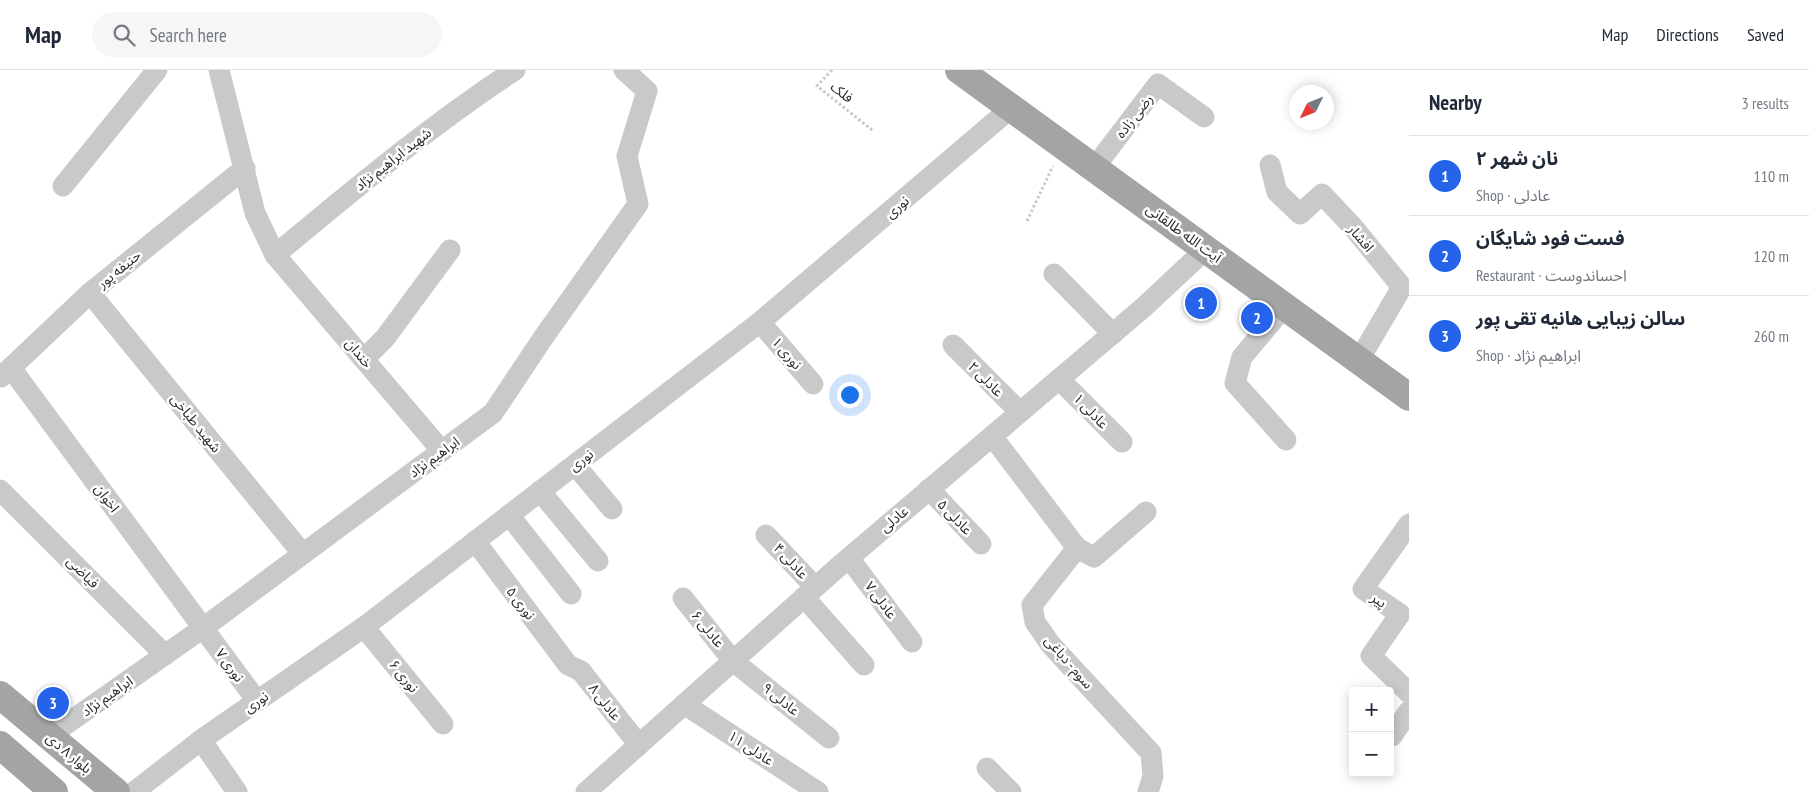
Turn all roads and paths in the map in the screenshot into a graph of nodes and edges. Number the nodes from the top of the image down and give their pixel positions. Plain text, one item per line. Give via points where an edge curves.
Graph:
1 (157, 70) edge
2 (219, 70) edge
3 (515, 70) edge
4 (624, 70) edge
5 (832, 70) edge
6 (959, 70) edge
7 (1011, 108) junction
8 (1204, 118) dead end
9 (872, 130) dead end
10 (1063, 145) junction
11 (1270, 165) dead end
12 (245, 168) junction
13 (1094, 168) junction
14 (63, 186) dead end
15 (1027, 221) dead end
16 (1206, 249) junction
17 (450, 250) dead end
18 (275, 255) junction
19 (1054, 274) dead end
20 (90, 293) junction
21 (1285, 306) junction
22 (760, 322) junction
23 (1113, 334) junction
24 (953, 345) dead end
25 (364, 358) junction
26 (1359, 360) junction
27 (5, 373) edge
28 (1060, 379) junction
29 (813, 384) dead end
30 (1409, 397) edge
31 (1020, 412) junction
32 (992, 436) junction
33 (1286, 440) dead end
34 (1122, 442) dead end
35 (442, 451) junction
36 (575, 465) junction
37 (929, 489) junction
38 (0, 490) edge
39 (540, 491) junction
40 (612, 509) dead end
41 (1146, 512) dead end
42 (509, 515) junction
43 (1409, 524) edge
44 (766, 534) dead end
45 (475, 541) junction
46 (981, 544) dead end
47 (1077, 548) junction
48 (302, 553) junction
49 (849, 558) junction
50 (598, 561) dead end
51 (810, 592) junction
52 (571, 594) dead end
53 (683, 598) dead end
54 (364, 627) junction
55 (203, 628) junction
56 (912, 642) dead end
57 (165, 655) junction
58 (734, 660) junction
59 (568, 665) joint
60 (864, 665) dead end
61 (1409, 693) edge
62 (257, 701) junction
63 (10, 703) edge
64 (684, 704) junction
65 (1409, 711) edge
66 (443, 724) dead end
67 (0, 733) edge
68 (1394, 733) edge
69 (48, 737) junction
70 (829, 738) dead end
71 (201, 740) junction
72 (0, 745) edge
73 (639, 745) junction
74 (987, 768) dead end
75 (54, 792) edge
76 (116, 792) edge
77 (134, 792) edge
78 (237, 792) edge
79 (586, 792) edge
80 (818, 792) edge
81 (1011, 792) edge
82 (1148, 792) edge

1 - 14 street
2 - 12 street
3 - 18 street, شهید ابراهیم نژاد via 376,171
4 - 35 street, ابراهیم نژاد via 647,91 627,156 638,204 493,413
5 - 9 path, فلک via 817,86
6 - 7 main road, آیت الله طالقانی
7 - 10 main road, آیت الله طالقانی
7 - 22 street, نوری
8 - 13 street, رضی زاده via 1158,84
10 - 13 main road, آیت الله طالقانی
10 - 15 path
11 - 26 street, افشار via 1276,192 1300,214 1322,194 1402,288
12 - 18 street via 255,213
12 - 20 street, حنیفه پور
13 - 16 main road, آیت الله طالقانی
16 - 21 main road, آیت الله طالقانی
16 - 23 street, عادلی
17 - 25 street via 385,338
18 - 25 street, خندان
19 - 23 street
20 - 27 street, حنیفه پور
20 - 48 street, شهید طباخی
21 - 26 main road, آیت الله طالقانی
21 - 33 street via 1242,357 1235,383
22 - 29 street, نوری ۱
22 - 36 street, نوری
23 - 28 street, عادلی
24 - 31 street, عادلی ۲
25 - 35 street, خندان
26 - 30 main road, آیت الله طالقانی
27 - 55 street, اخوان
28 - 31 street, عادلی
28 - 34 street, عادلی ۱
31 - 32 street, عادلی
32 - 37 street, عادلی
32 - 47 street
35 - 48 street, ابراهیم نژاد
36 - 39 street, نوری
36 - 40 street
37 - 46 street, عادلی ۵
37 - 49 street, عادلی
38 - 57 street, فیاضی
39 - 42 street, نوری
39 - 50 street
41 - 47 street via 1094,557
42 - 45 street, نوری
42 - 52 street
43 - 61 street, پیر via 1363,589 1400,614 1371,656
44 - 51 street, عادلی ۴
45 - 54 street, نوری
45 - 59 street, نوری ۵
47 - 82 street, سوم - دباغی via 1032,605 1035,622 1051,644 1151,753 1153,776
48 - 55 street, ابراهیم نژاد
49 - 51 street, عادلی
49 - 56 street, عادلی ۷
51 - 58 street, عادلی
51 - 60 street, عادلی ۴
53 - 58 street, عادلی ۶
54 - 62 street, نوری
54 - 66 street, نوری ۶
55 - 57 street, ابراهیم نژاد
55 - 62 street, نوری ۷
57 - 69 street, ابراهیم نژاد
58 - 64 street, عادلی
58 - 70 street, عادلی ۹
59 - 73 street, عادلی ۸ via 581,671
62 - 71 street, نوری
63 - 67 main road
63 - 69 main road, بلوار ۸ دی
64 - 73 street, عادلی
64 - 80 street, عادلی ۱۱
65 - 68 street
69 - 76 main road, بلوار ۸ دی
71 - 77 street, نوری
71 - 78 street
72 - 75 main road
73 - 79 street, عادلی
74 - 81 street

